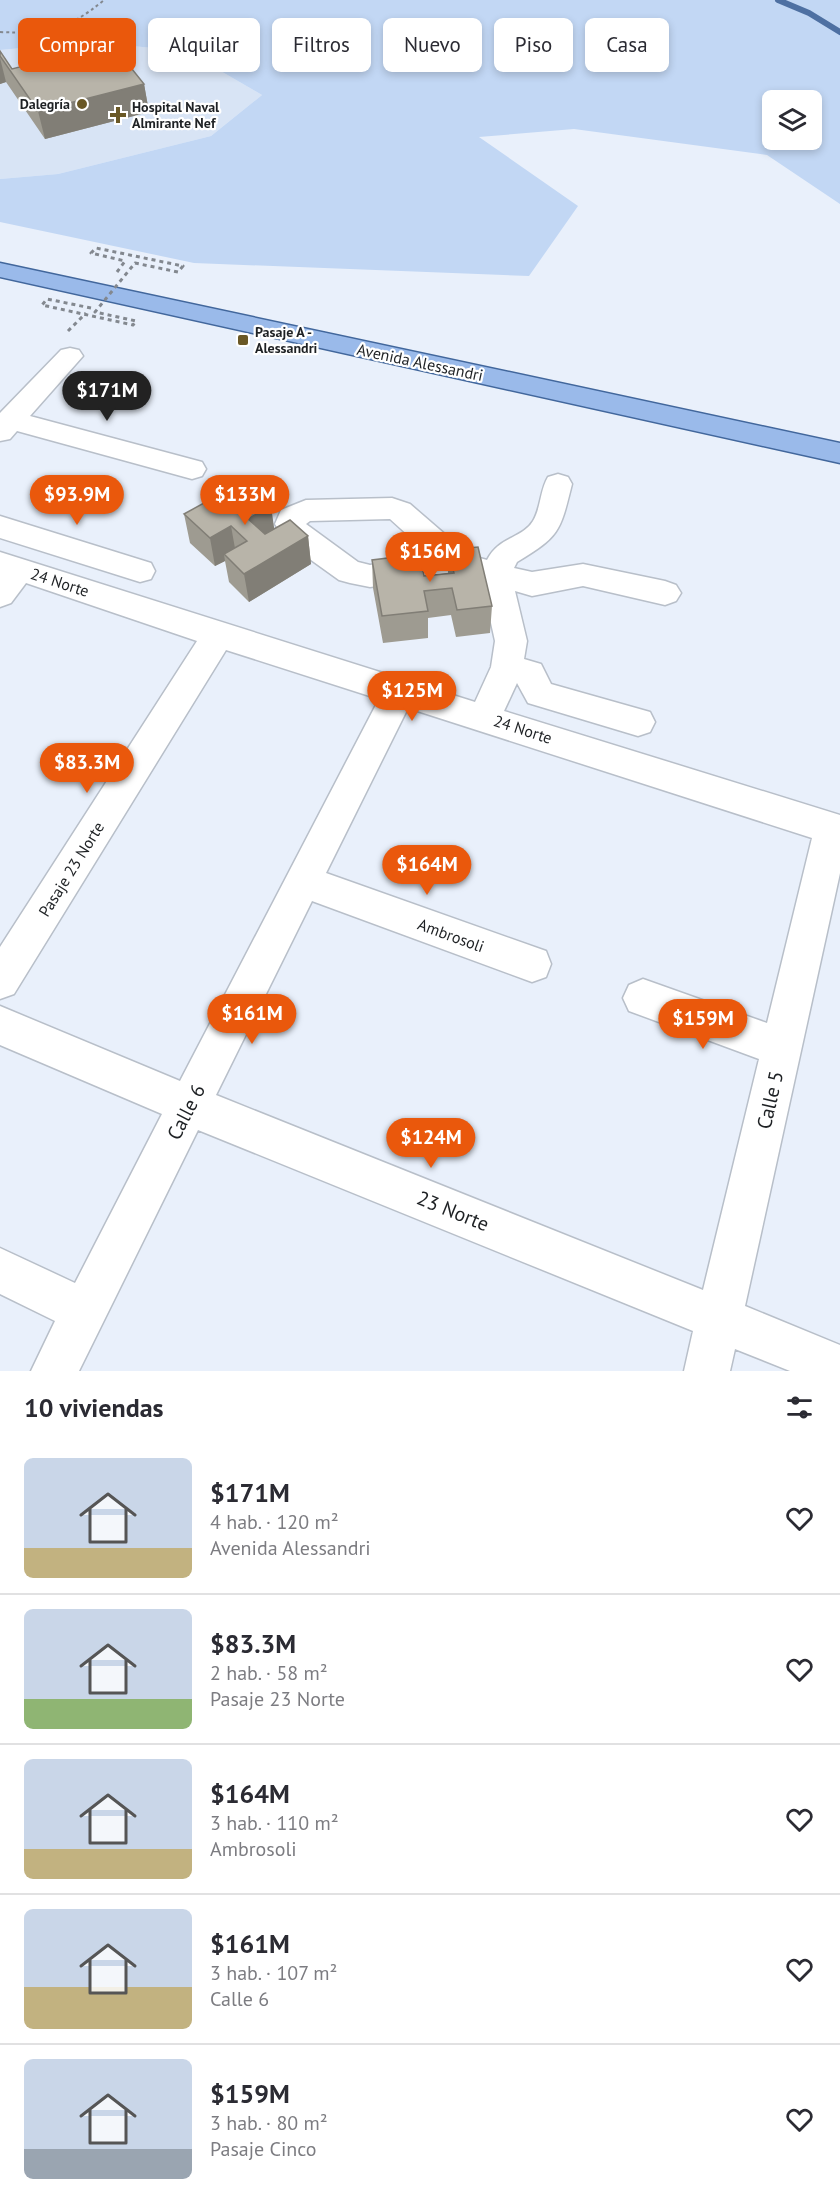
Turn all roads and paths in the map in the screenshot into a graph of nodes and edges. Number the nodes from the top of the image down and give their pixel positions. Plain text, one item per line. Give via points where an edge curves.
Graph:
1 (104, 0) edge
2 (0, 32) edge
3 (0, 253) edge
4 (125, 261) dead end
5 (0, 270) edge
6 (91, 308) dead end
7 (70, 356) dead end
8 (5, 426) edge
9 (840, 431) edge
10 (840, 453) edge
11 (192, 469) dead end
12 (558, 484) dead end
13 (0, 527) edge
14 (459, 564) junction
15 (10, 566) edge
16 (140, 571) dead end
17 (496, 574) junction
18 (665, 593) dead end
19 (0, 595) edge
20 (218, 635) junction
21 (507, 667) junction
22 (399, 692) junction
23 (484, 717) junction
24 (638, 722) dead end
25 (836, 829) edge
26 (303, 881) junction
27 (532, 964) dead end
28 (0, 981) edge
29 (643, 998) dead end
30 (0, 1025) edge
31 (782, 1048) junction
32 (189, 1105) junction
33 (0, 1270) edge
34 (84, 1311) junction
35 (719, 1318) junction
36 (840, 1368) edge
37 (54, 1371) edge
38 (707, 1371) edge

1 - 2 path via 64,29 34,34
3 - 9 main road, Avenida Alessandri
4 - 6 path, bridge via 91,253 96,248 183,266 178,272 135,263 95,312 136,321 133,325 42,305 47,299
5 - 10 main road, Avenida Alessandri
7 - 8 street
8 - 11 street
12 - 17 street via 547,525 537,536 505,555
13 - 16 street
14 - 14 street via 359,575 297,534 290,524 291,518 306,511 392,508
14 - 17 street
15 - 19 street
15 - 20 street, 24 Norte
17 - 18 street via 532,584 583,575
17 - 21 street via 511,641
20 - 22 street, 24 Norte
20 - 28 street, Pasaje 23 Norte
21 - 23 street
21 - 24 street via 529,673 540,694
22 - 23 street, 24 Norte
22 - 26 street, Calle 6
23 - 25 street, 24 Norte
25 - 31 street, Calle 5
26 - 27 street, Ambrosoli
26 - 32 street, Calle 6
29 - 31 street
30 - 32 street, 23 Norte
31 - 35 street, Calle 5
32 - 34 street, Calle 6
32 - 35 street, 23 Norte
33 - 34 street
34 - 37 street, Calle 6
35 - 36 street, 23 Norte
35 - 38 street, Calle 5

